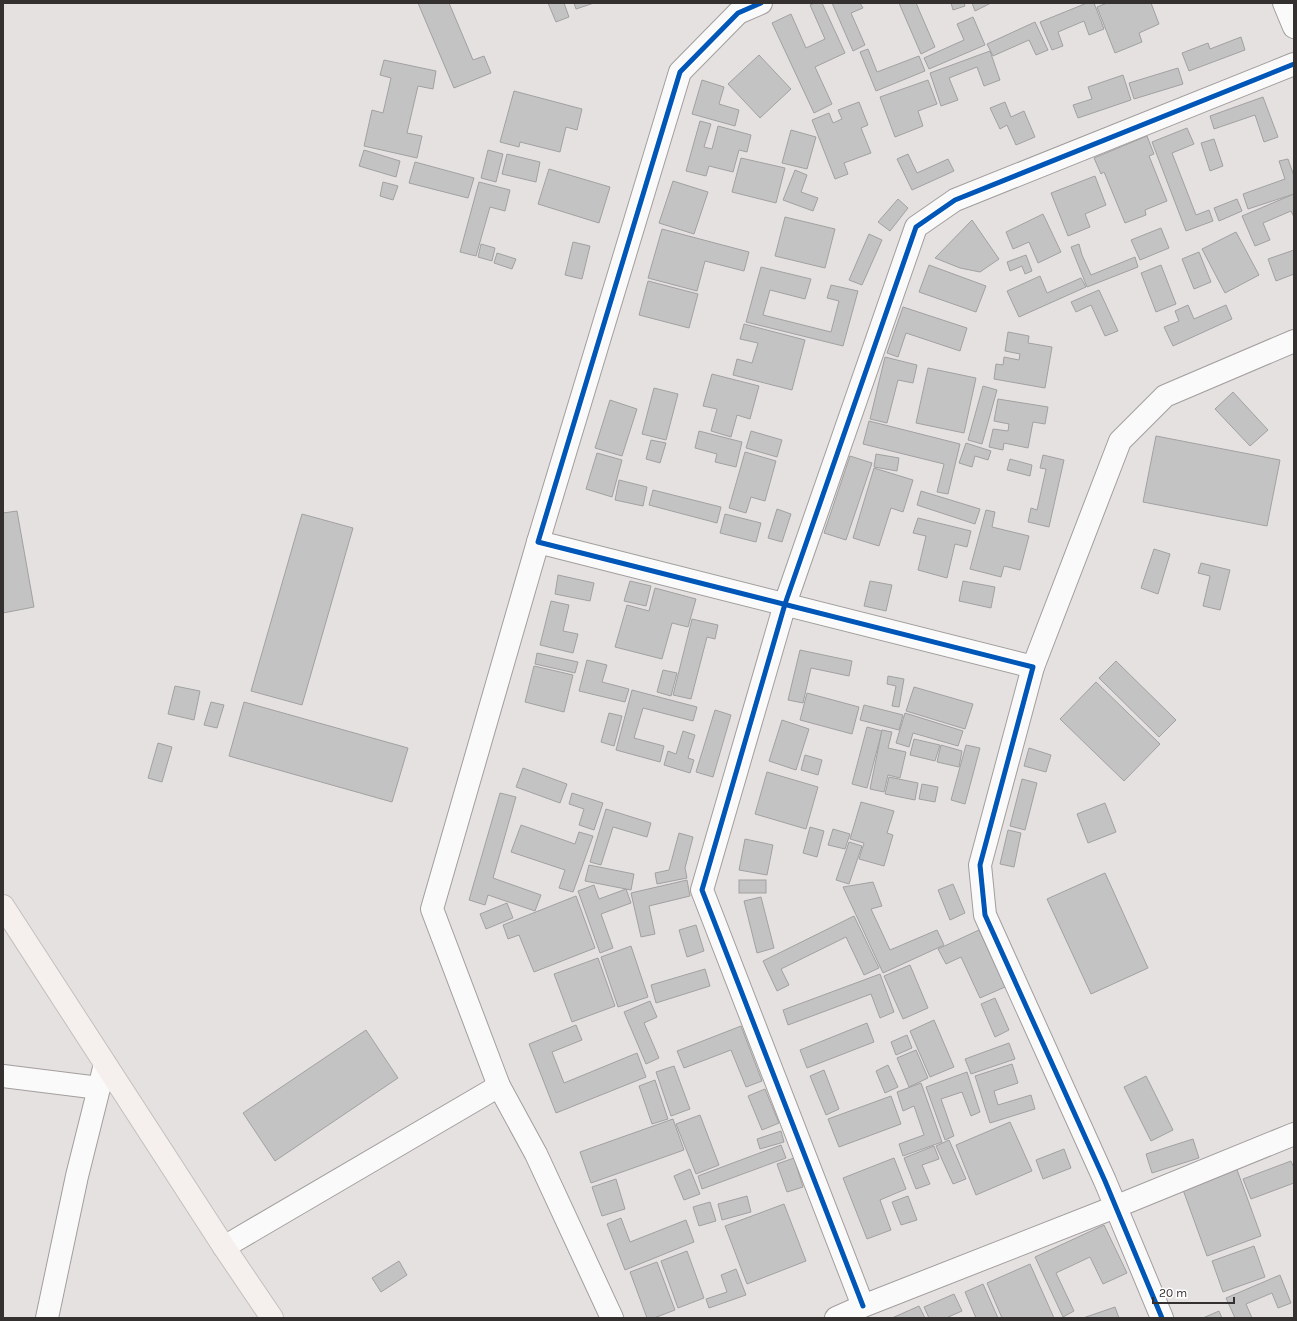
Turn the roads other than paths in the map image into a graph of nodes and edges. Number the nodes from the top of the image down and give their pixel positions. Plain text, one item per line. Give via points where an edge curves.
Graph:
1 (761, 3) edge
2 (1284, 3) edge
3 (1294, 27) edge
4 (1294, 64) edge
5 (1294, 341) edge
6 (538, 542) junction
7 (784, 604) junction
8 (1033, 666) junction
9 (3, 906) edge
10 (105, 1064) junction
11 (3, 1076) edge
12 (499, 1086) junction
13 (99, 1088) junction
14 (1294, 1134) edge
15 (1115, 1207) junction
16 (224, 1247) junction
17 (863, 1306) junction
18 (47, 1318) edge
19 (272, 1318) edge
20 (612, 1318) edge
21 (836, 1318) edge
22 (1162, 1318) edge

1 - 6 street via 738,13 680,72
2 - 3 street
4 - 7 street via 956,200 916,228
5 - 8 street via 1165,396 1120,441
6 - 7 street
6 - 12 street via 432,910
7 - 8 street
7 - 17 street via 702,890
8 - 15 street via 980,865 985,915
9 - 10 main road
10 - 13 street
10 - 16 main road
11 - 13 street
12 - 16 street
12 - 20 street via 536,1154
13 - 18 street via 77,1176
14 - 15 street
15 - 17 street
15 - 22 street
16 - 19 main road
17 - 21 street

